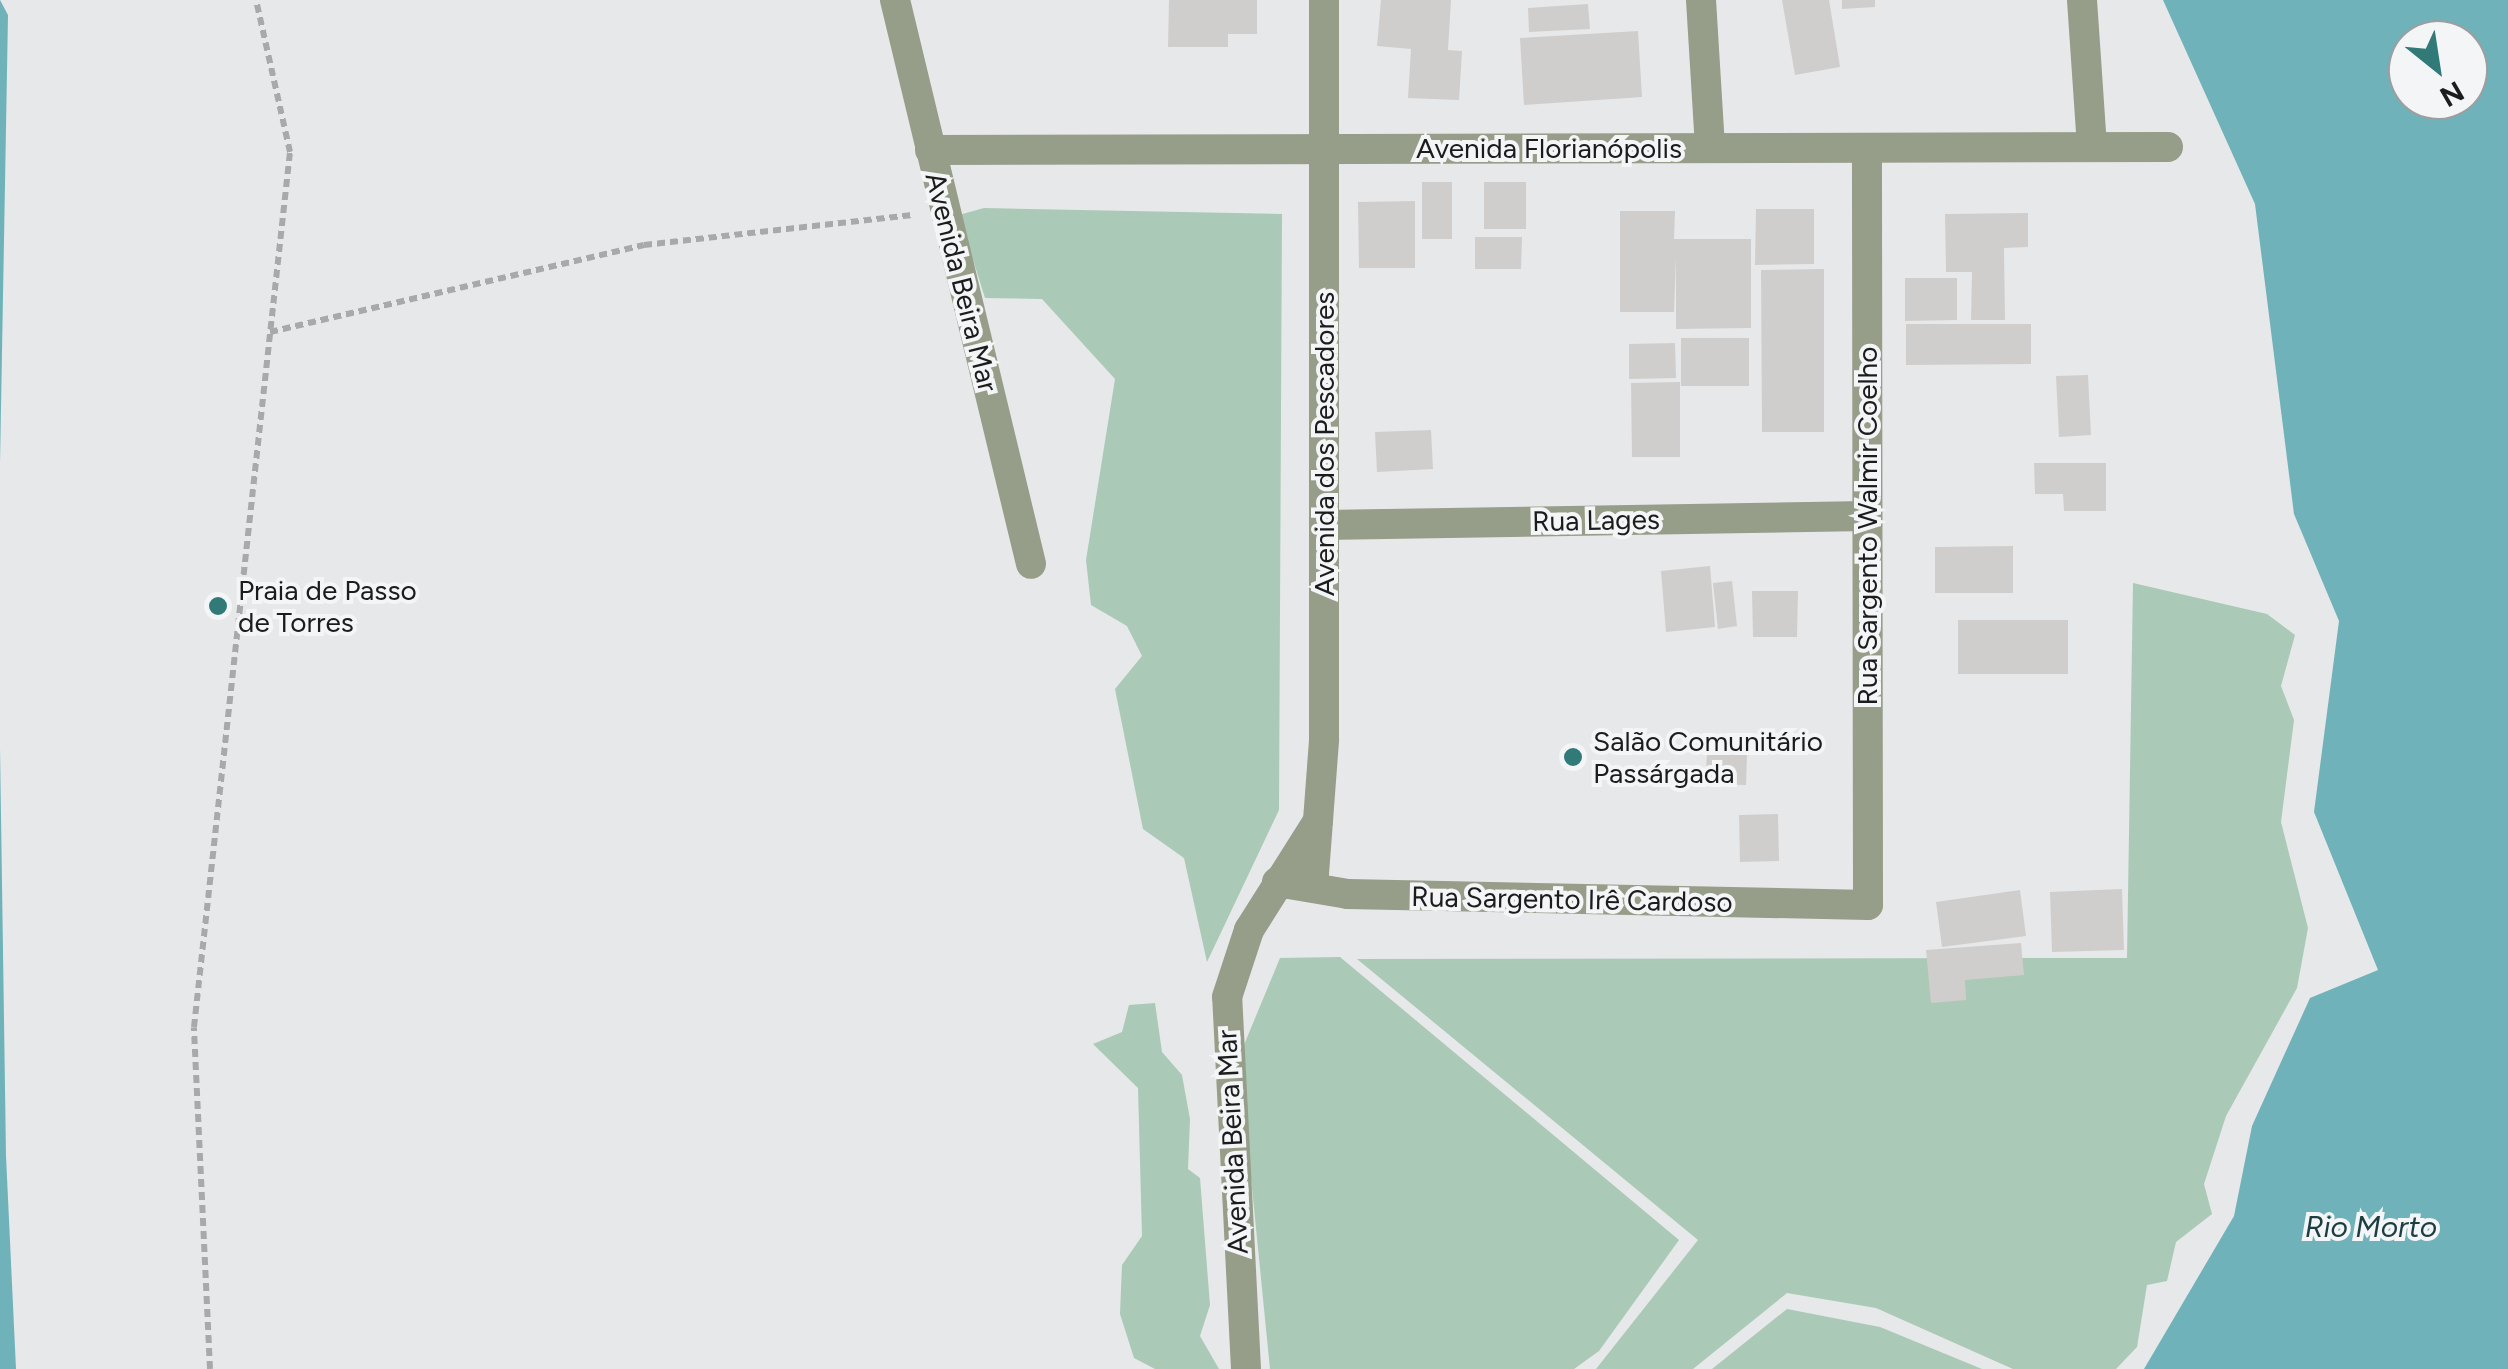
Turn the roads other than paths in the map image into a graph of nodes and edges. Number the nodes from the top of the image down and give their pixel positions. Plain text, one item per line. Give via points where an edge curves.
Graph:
1 (895, 0) edge
2 (1324, 0) edge
3 (1701, 0) edge
4 (2082, 0) edge
5 (2092, 147) junction
6 (2168, 147) dead end
7 (1324, 148) junction
8 (1710, 148) junction
9 (1867, 148) junction
10 (930, 150) junction
11 (1867, 516) junction
12 (1324, 525) junction
13 (1031, 564) dead end
14 (1320, 819) junction
15 (1277, 882) junction
16 (1314, 888) junction
17 (1868, 905) joint
18 (1246, 1369) edge

1 - 10 street, Avenida Beira Mar
2 - 7 street, Avenida dos Pescadores
3 - 8 street
4 - 5 street
5 - 6 street, Avenida Florianópolis
5 - 9 street, Avenida Florianópolis
7 - 8 street, Avenida Florianópolis
7 - 10 street, Avenida Florianópolis
7 - 12 street, Avenida dos Pescadores
8 - 9 street, Avenida Florianópolis
9 - 11 street, Rua Sargento Walmir Coelho
10 - 13 street, Avenida Beira Mar
11 - 12 street, Rua Lages
11 - 17 street, Rua Sargento Walmir Coelho
12 - 14 street, Avenida dos Pescadores
14 - 15 street, Avenida Beira Mar
14 - 16 street, Avenida dos Pescadores
15 - 16 street, Rua Sargento Irê Cardoso
15 - 18 street, Avenida Beira Mar via 1241,950 1224,1026
16 - 17 street, Rua Sargento Irê Cardoso

